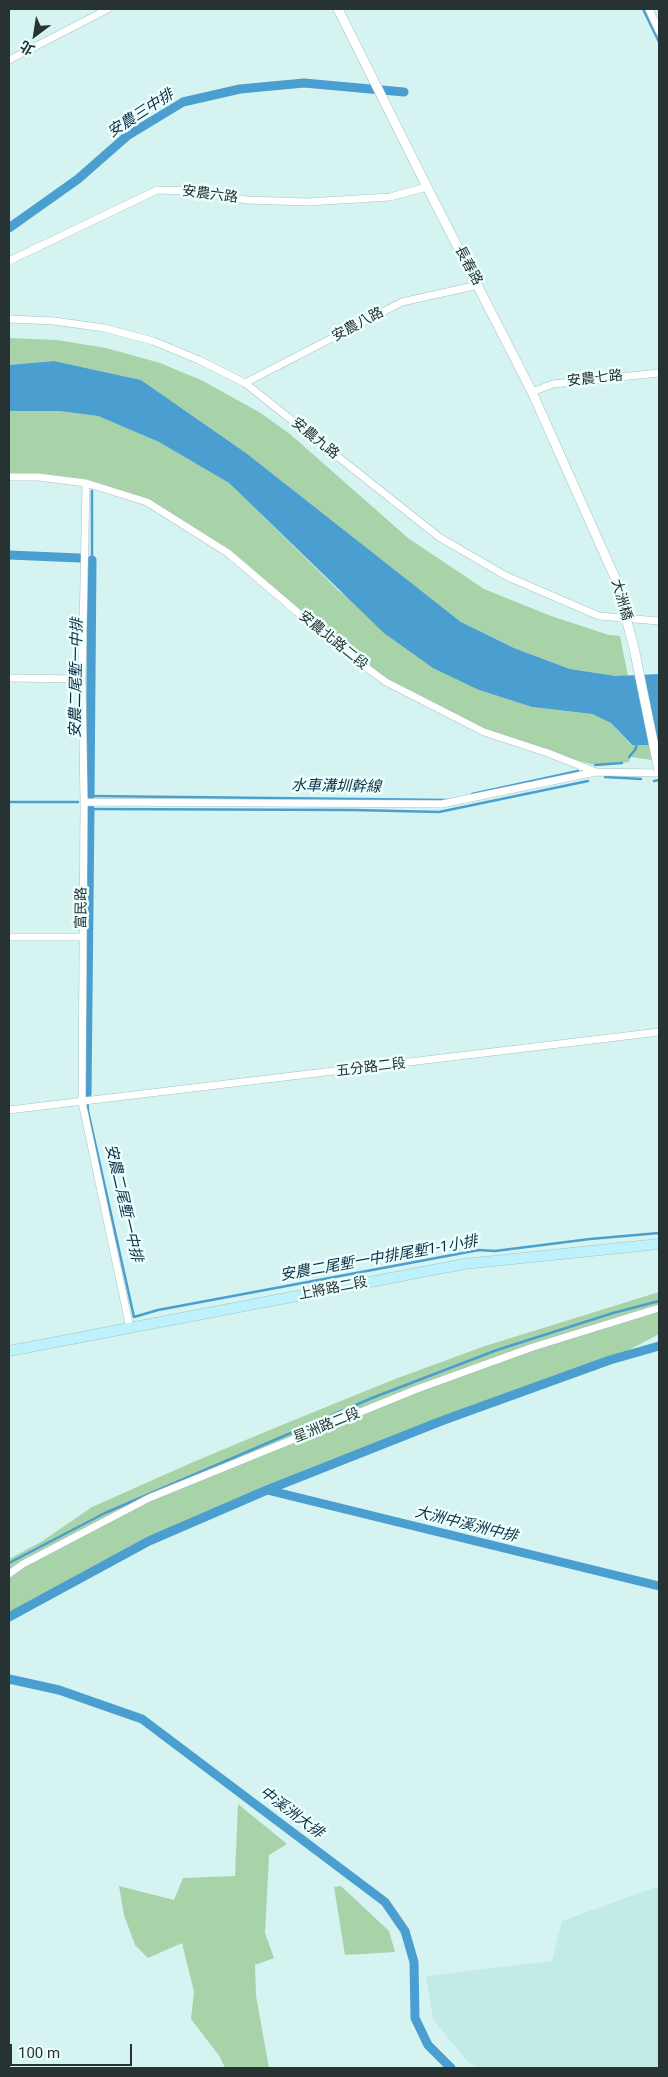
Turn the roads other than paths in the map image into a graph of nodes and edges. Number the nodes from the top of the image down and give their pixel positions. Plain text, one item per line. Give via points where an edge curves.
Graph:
1 (108, 9) edge
2 (338, 9) edge
3 (649, 9) edge
4 (659, 31) edge
5 (9, 60) edge
6 (427, 187) junction
7 (9, 262) edge
8 (478, 285) junction
9 (9, 319) edge
10 (659, 373) edge
11 (245, 383) junction
12 (532, 392) junction
13 (553, 439) joint
14 (9, 477) edge
15 (86, 483) junction
16 (655, 621) edge
17 (9, 678) edge
18 (82, 679) junction
19 (596, 772) junction
20 (659, 772) edge
21 (84, 802) junction
22 (9, 937) edge
23 (82, 937) junction
24 (659, 1032) edge
25 (82, 1102) junction
26 (9, 1110) edge
27 (659, 1244) edge
28 (659, 1308) edge
29 (130, 1328) junction
30 (9, 1351) edge
31 (9, 1574) edge

1 - 5 street
2 - 6 street, 長春路
3 - 4 street
6 - 7 street, 安農六路 via 390,197 307,202 247,200 191,191 157,190
6 - 8 street, 長春路
8 - 11 street, 安農八路 via 402,302
8 - 12 street, 長春路
9 - 11 street, 安農九路 via 96,327 145,339 199,360
10 - 12 street, 安農七路 via 552,384
11 - 16 street, 安農九路 via 439,537 506,576 599,616
12 - 13 street, 長春路
13 - 20 street, 大洲橋, bridge via 616,580 634,648
14 - 15 street, 安農北路二段
15 - 18 street, 富民路
15 - 19 street, 安農北路二段 via 147,502 228,553 337,646 386,682 484,732
17 - 18 street
18 - 21 street, 富民路
19 - 20 street
19 - 21 street via 442,804
21 - 23 street, 富民路
22 - 23 street
23 - 25 street, 富民路
24 - 25 street, 五分路二段
25 - 26 street, 五分路二段
25 - 29 street, 富民路
27 - 29 main road, 上將路二段 via 464,1264
28 - 31 street, 星洲路二段 via 533,1347 417,1389 149,1498
29 - 30 main road, 上將路二段

